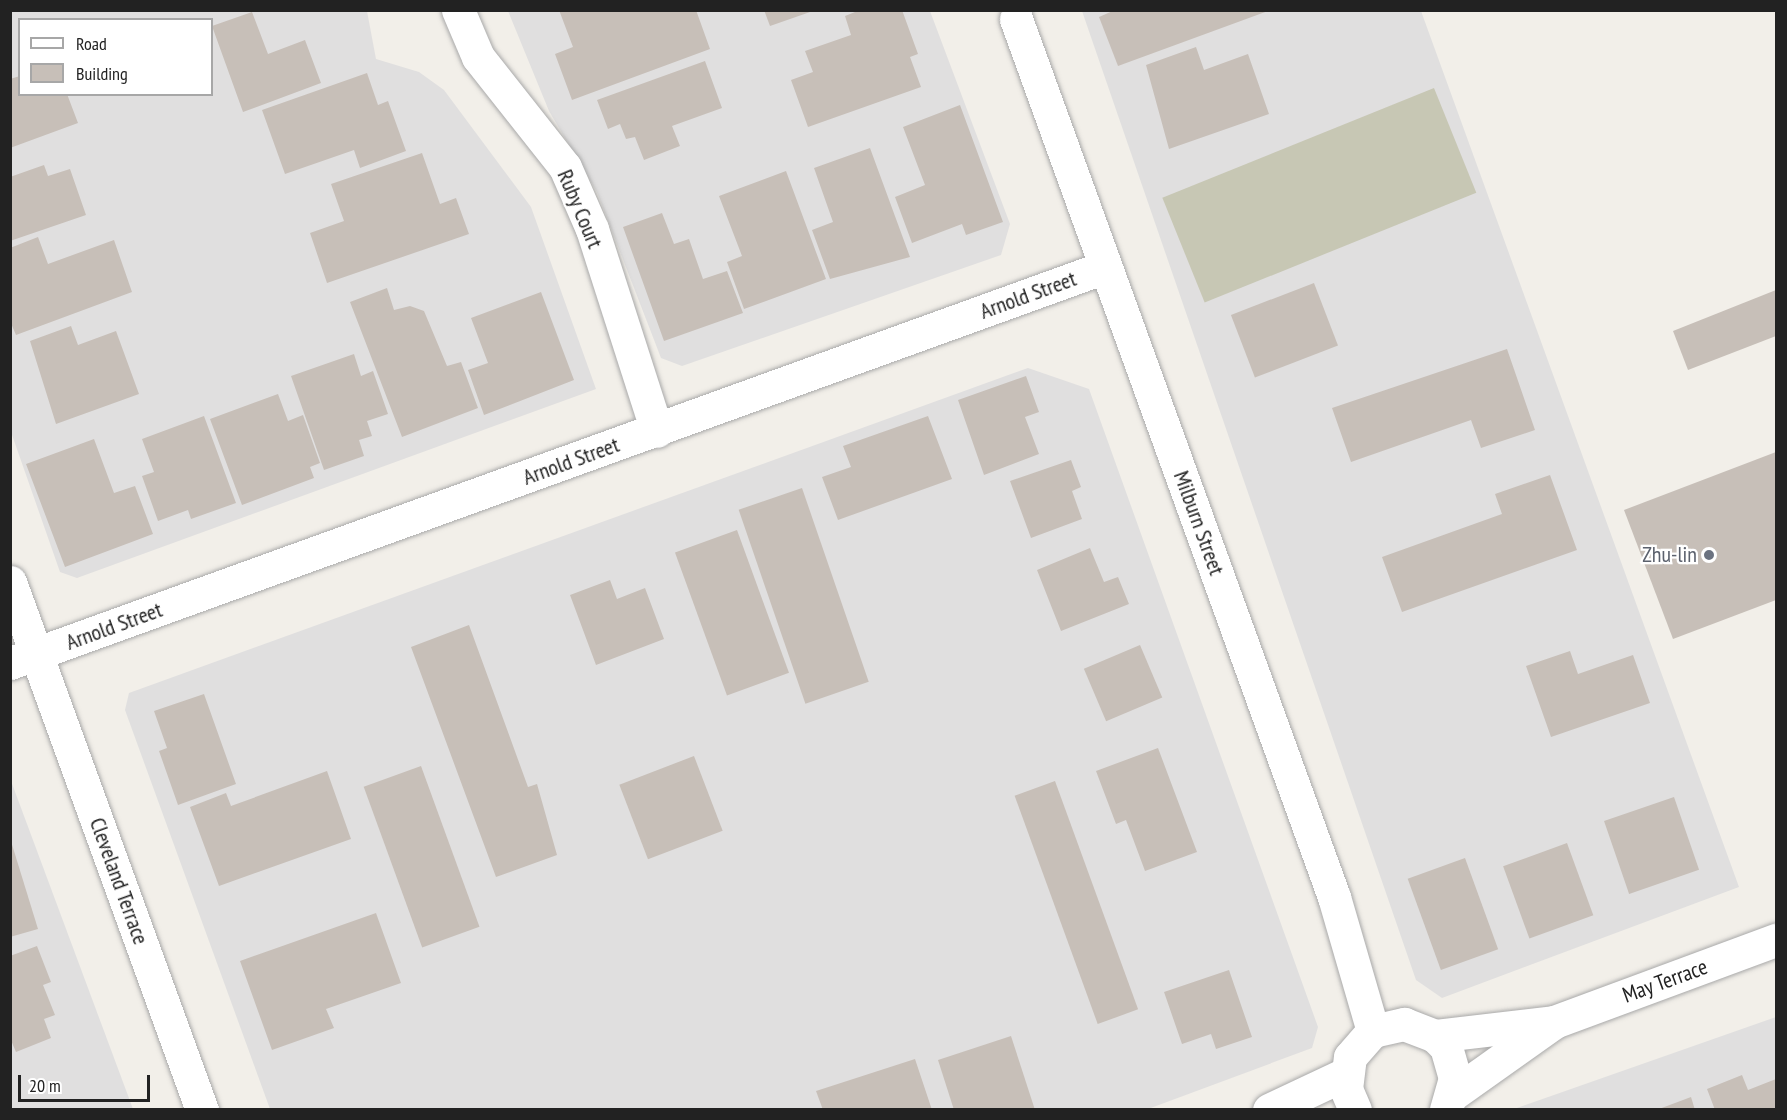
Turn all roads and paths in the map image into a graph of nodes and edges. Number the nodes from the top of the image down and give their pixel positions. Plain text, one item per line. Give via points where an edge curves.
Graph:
1 (458, 10) edge
2 (1016, 19) dead end
3 (1105, 267) junction
4 (657, 431) junction
5 (10, 582) edge
6 (23, 658) edge
7 (1776, 940) edge
8 (1554, 1022) junction
9 (1373, 1031) junction
10 (1435, 1036) junction
11 (1345, 1074) junction
12 (1449, 1102) edge
13 (202, 1110) edge
14 (1269, 1110) edge
15 (1355, 1110) edge

1 - 4 street, Ruby Court via 478,57 565,167 592,229
2 - 3 street, Milburn Street
3 - 4 street, Arnold Street
3 - 9 street, Milburn Street via 1334,897
4 - 6 street, Arnold Street
5 - 6 street, Cleveland Terrace
6 - 13 street, Cleveland Terrace
7 - 8 street, May Terrace
8 - 10 street, May Terrace
8 - 12 street, May Terrace
9 - 10 street via 1404,1024
9 - 11 street via 1359,1042
10 - 12 street via 1453,1062
11 - 14 street
11 - 15 street

